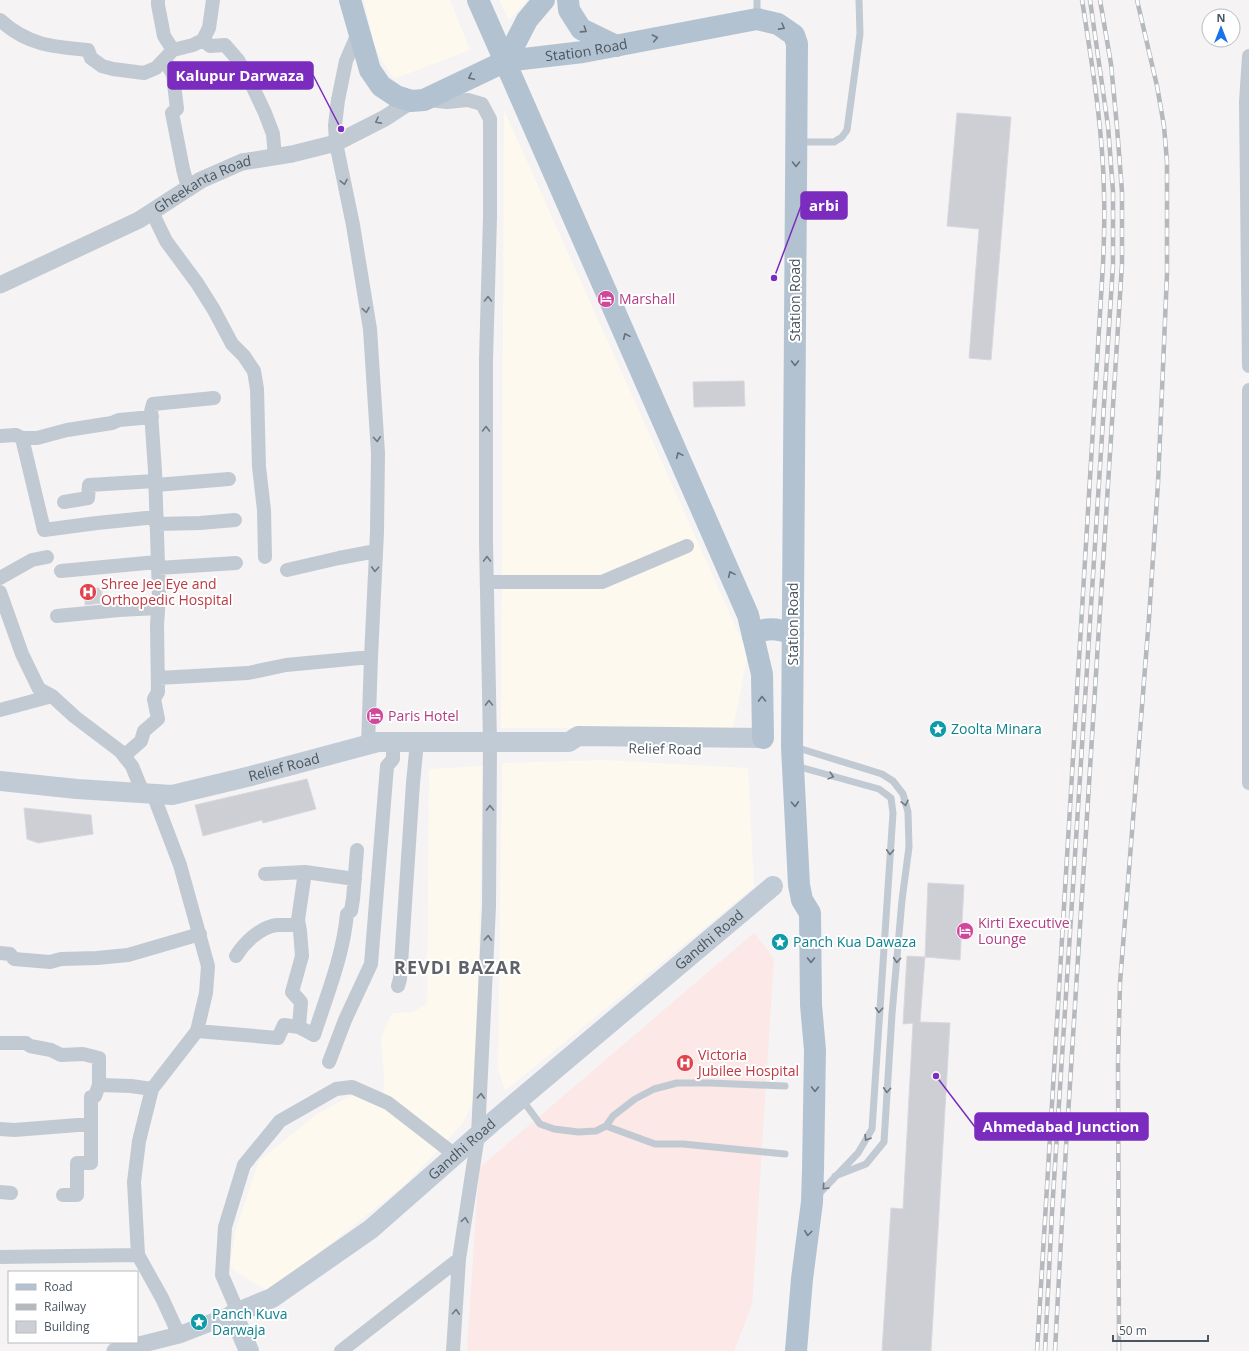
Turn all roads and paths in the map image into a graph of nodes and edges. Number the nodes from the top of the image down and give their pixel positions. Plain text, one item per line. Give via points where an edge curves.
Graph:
1 (158, 0) edge
2 (213, 0) edge
3 (350, 0) edge
4 (544, 0) edge
5 (568, 0) edge
6 (859, 0) edge
7 (480, 5) edge
8 (757, 10) edge
9 (0, 20) edge
10 (527, 20) junction
11 (359, 31) junction
12 (203, 40) junction
13 (616, 46) junction
14 (169, 55) junction
15 (1249, 56) edge
16 (506, 61) junction
17 (417, 100) junction
18 (797, 142) junction
19 (336, 143) junction
20 (275, 157) junction
21 (188, 188) junction
22 (152, 212) junction
23 (0, 285) edge
24 (1249, 366) edge
25 (1249, 390) edge
26 (214, 398) dead end
27 (152, 417) junction
28 (0, 436) edge
29 (22, 438) junction
30 (229, 479) dead end
31 (156, 483) junction
32 (64, 502) dead end
33 (235, 520) dead end
34 (156, 521) junction
35 (687, 546) dead end
36 (376, 551) junction
37 (47, 557) dead end
38 (265, 557) dead end
39 (236, 563) dead end
40 (158, 565) junction
41 (287, 570) dead end
42 (61, 571) dead end
43 (0, 578) edge
44 (487, 582) junction
45 (0, 592) edge
46 (158, 608) junction
47 (57, 616) dead end
48 (793, 634) junction
49 (753, 636) junction
50 (371, 657) junction
51 (158, 678) junction
52 (52, 696) junction
53 (0, 710) edge
54 (393, 742) junction
55 (417, 742) junction
56 (490, 742) junction
57 (763, 744) joint
58 (368, 745) junction
59 (124, 756) junction
60 (793, 756) junction
61 (0, 782) edge
62 (1249, 783) edge
63 (148, 793) junction
64 (357, 850) dead end
65 (306, 872) junction
66 (265, 874) dead end
67 (355, 879) junction
68 (772, 886) dead end
69 (299, 925) junction
70 (200, 934) junction
71 (0, 953) edge
72 (236, 956) dead end
73 (398, 986) dead end
74 (299, 1027) junction
75 (197, 1030) junction
76 (0, 1043) edge
77 (329, 1062) dead end
78 (99, 1085) junction
79 (785, 1086) dead end
80 (152, 1090) junction
81 (521, 1098) junction
82 (91, 1124) junction
83 (606, 1126) junction
84 (0, 1129) edge
85 (478, 1135) junction
86 (785, 1154) dead end
87 (455, 1155) junction
88 (835, 1176) junction
89 (63, 1195) dead end
90 (812, 1202) junction
91 (138, 1255) junction
92 (0, 1257) edge
93 (459, 1258) junction
94 (238, 1311) junction
95 (178, 1336) junction
96 (146, 1347) edge
97 (115, 1351) edge
98 (249, 1351) edge
99 (261, 1351) edge
100 (341, 1351) edge
101 (453, 1351) edge
102 (796, 1351) edge

1 - 14 street
2 - 12 street via 209,28
3 - 11 main road
4 - 10 main road
5 -> 13 main road via 569,10 581,29
6 - 18 lane via 860,34 847,130 834,142
7 - 10 main road via 504,22
7 - 16 main road
13 -> 8 main road, Station Road
8 -> 18 main road, Station Road via 794,35 797,44
9 - 14 street via 18,35 45,46 88,50 91,58 102,66 113,69 144,72 156,68
10 - 16 main road
11 - 17 main road via 370,70 381,86 396,96
11 - 19 street via 346,61 335,124
12 - 14 street
12 - 20 street via 210,46 225,45 238,60 268,120 273,134
13 - 16 main road, Station Road
14 - 21 street via 177,109 172,113
15 - 24 street via 1246,188
16 -> 17 main road, Gheekanta Road
49 -> 16 main road via 748,615
17 -> 19 street, Gheekanta Road
44 -> 17 street via 486,360 490,119 482,104 468,100
18 -> 48 main road, Station Road
19 - 20 street, Gheekanta Road
19 -> 36 street via 370,329 378,452
20 - 21 street, Gheekanta Road via 242,162
21 - 22 street, Gheekanta Road
22 - 23 street, Gheekanta Road
22 - 38 street via 166,240 214,310 232,344 254,371
25 - 62 street
26 - 27 street via 152,404
27 - 29 street via 119,420 37,438
27 - 31 street
28 - 29 street via 16,434
29 - 34 street via 44,530 97,523
30 - 31 street
31 - 32 street via 89,485 88,498
31 - 34 street
33 - 34 street via 200,523
34 - 40 street
35 - 44 street via 602,582
36 - 41 street
36 -> 50 street
37 - 43 street via 32,560
39 - 40 street
40 - 42 street
40 - 46 street
56 -> 44 street
45 - 52 street via 22,654 39,689
46 - 47 street
46 - 51 street
48 - 49 main road via 768,629
48 - 60 main road, Station Road
57 -> 49 main road via 762,674
50 - 51 street via 286,665 248,672
50 - 58 street
51 - 59 street via 158,692 154,699 158,719 144,731 141,741
52 - 53 street
52 - 59 street
54 - 55 main road, Relief Road
54 - 58 main road, Relief Road
54 - 77 street via 393,758 387,766 371,964
55 - 56 main road, Relief Road
55 - 73 street
56 - 57 main road, Relief Road via 569,742 578,736
85 -> 56 street via 489,907
58 - 63 main road, Relief Road via 172,795
59 - 63 street
60 -> 88 lane via 879,789 891,798 893,813 872,1129 858,1153
60 -> 88 lane via 882,774 893,781 903,794 908,812 909,847 892,1014 884,1142 866,1164
60 -> 90 main road, Station Road via 799,885 802,900 810,913 811,1005 815,1050
61 - 63 main road, Relief Road
63 - 70 street via 180,865
64 - 67 street
65 - 66 street
65 - 67 street
65 - 69 street
67 - 74 street via 351,911 347,914 340,954 314,1034
68 - 81 main road, Gandhi Road
69 - 72 street via 275,926 254,935
69 - 74 street via 302,956 292,992 301,1002
70 - 71 street via 128,956 61,959 50,962 14,959 10,954
70 - 75 street via 208,966 206,993
74 - 75 street via 284,1025 278,1038
75 - 80 street
76 - 78 street via 26,1043 61,1055 83,1054 99,1058
78 - 80 street via 131,1086
78 - 82 street via 95,1096 91,1097
79 - 83 lane via 677,1083 654,1089 635,1099 613,1116
80 - 91 street via 139,1141 134,1182
81 - 83 lane via 540,1124 554,1129 596,1131
81 - 85 main road, Gandhi Road
82 - 84 street
82 - 89 street via 91,1163 77,1163 77,1195
83 - 86 lane via 656,1144 683,1144
85 - 87 main road, Gandhi Road
93 -> 85 street
87 - 94 main road, Gandhi Road via 371,1229 272,1298
87 - 94 street via 388,1103 352,1087 336,1089 280,1121 244,1165 225,1227 222,1275
88 -> 90 lane
90 -> 102 main road, Station Road
91 - 92 street
91 - 95 street via 162,1298
93 - 100 street
101 -> 93 street
94 - 95 street, Gandhi Road
94 - 98 main road
94 - 99 main road
95 - 96 street, Gandhi Road
96 - 97 street, Gandhi Road

